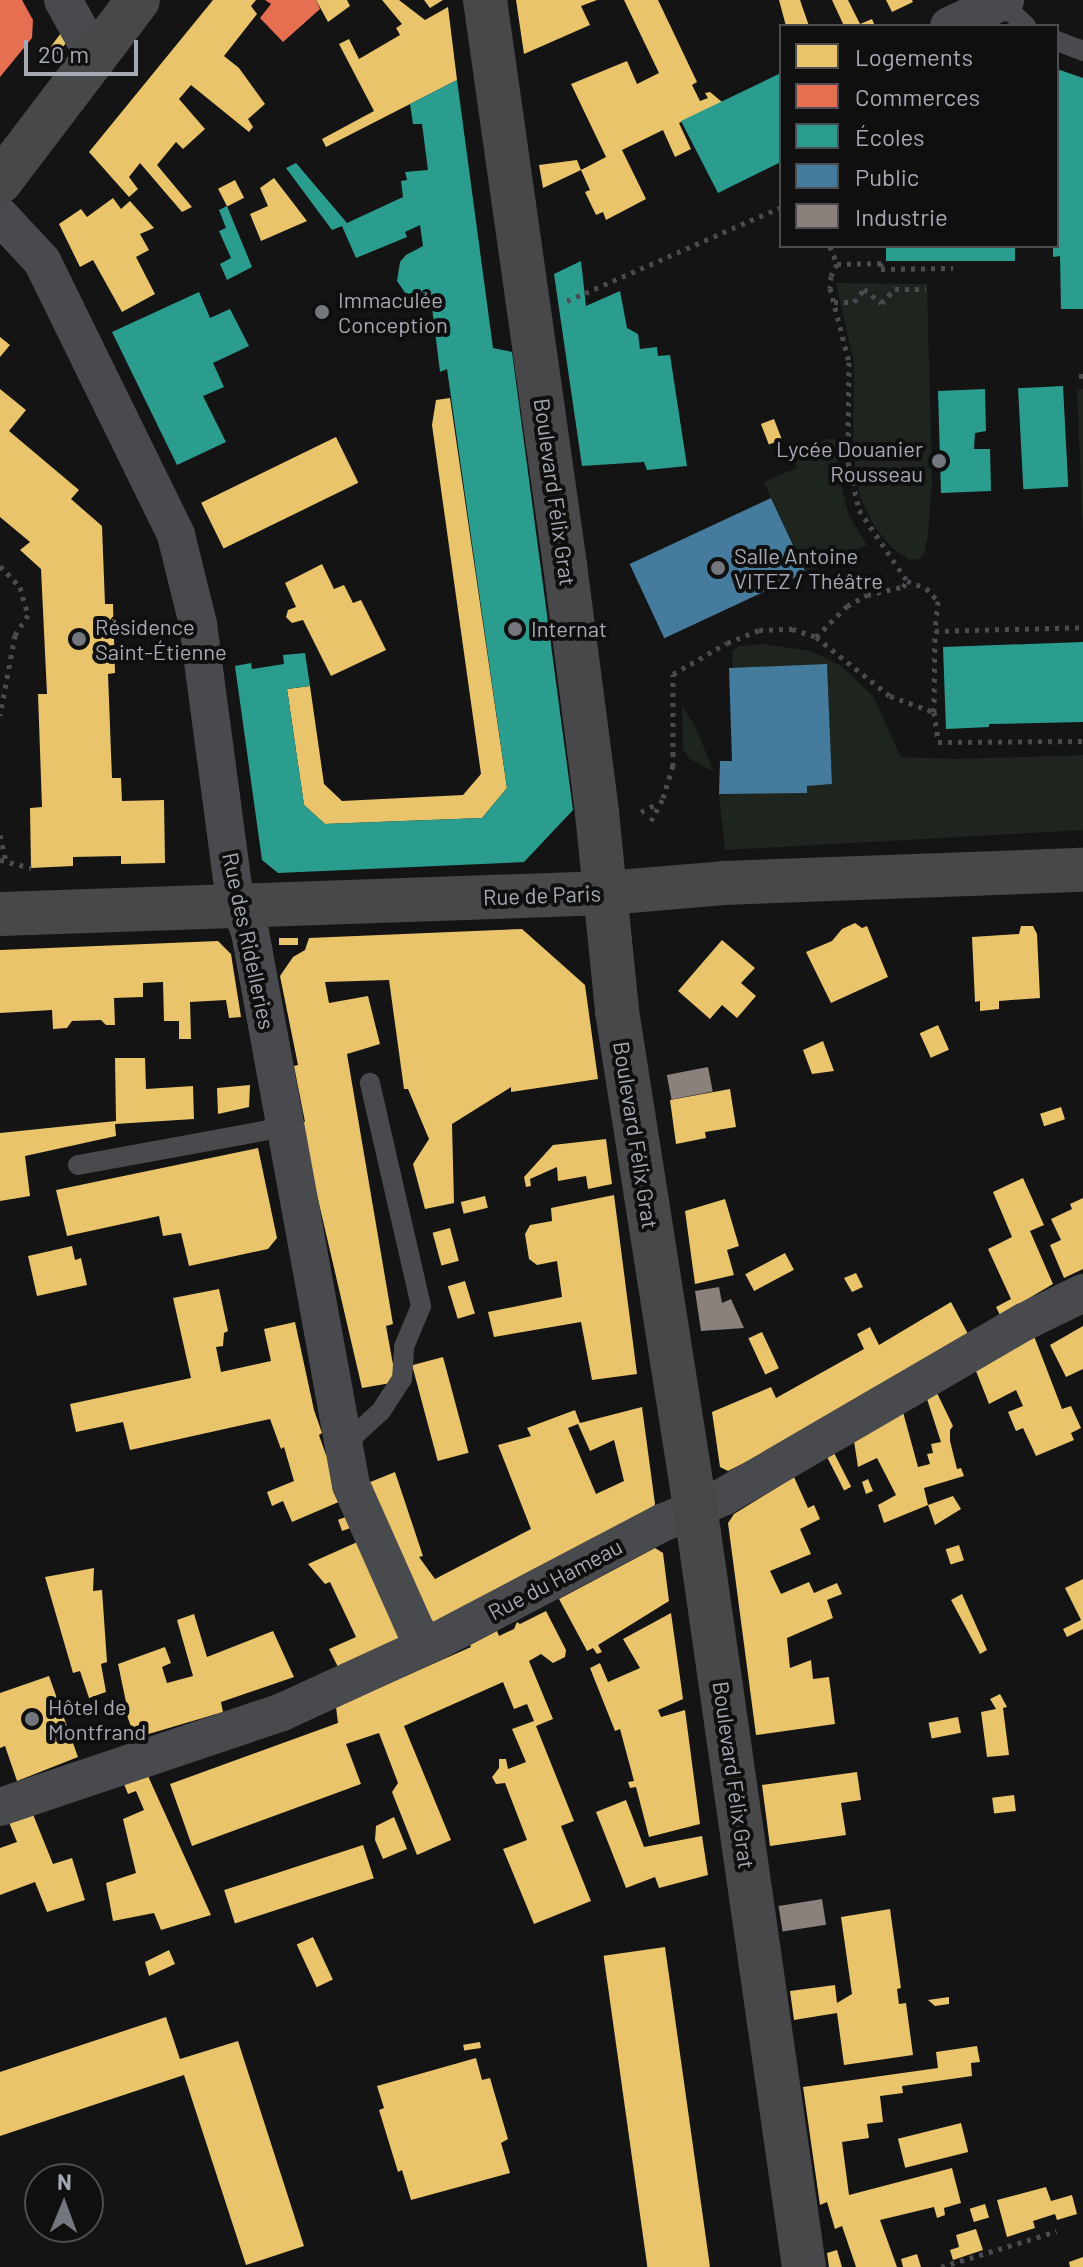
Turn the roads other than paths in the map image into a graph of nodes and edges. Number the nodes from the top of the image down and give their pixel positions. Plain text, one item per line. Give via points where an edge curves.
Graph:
1 (63, 0) edge
2 (138, 0) edge
3 (485, 0) edge
4 (1011, 9) edge
5 (956, 24) edge
6 (1059, 42) edge
7 (1083, 51) edge
8 (95, 58) junction
9 (0, 182) edge
10 (0, 216) edge
11 (1083, 870) edge
12 (606, 893) junction
13 (238, 903) junction
14 (0, 914) edge
15 (370, 1083) dead end
16 (286, 1127) junction
17 (78, 1165) dead end
18 (1083, 1293) edge
19 (344, 1445) junction
20 (695, 1508) junction
21 (423, 1647) junction
22 (0, 1807) edge
23 (804, 2267) edge

1 - 8 street
2 - 8 main road
3 - 12 main road, Boulevard Félix Grat
4 - 5 street
6 - 7 lane
8 - 9 main road
10 - 13 street, Rue des Ridelleries via 42,261 176,535 198,624
11 - 12 main road, Rue de Paris via 724,883
12 - 13 main road, Rue de Paris
12 - 20 main road, Boulevard Félix Grat via 618,1021
13 - 14 main road, Rue de Paris
13 - 16 street, Rue des Ridelleries via 250,932
15 - 19 lane via 421,1306 404,1347 402,1379 381,1411
16 - 17 lane
16 - 19 street, Rue des Ridelleries
18 - 20 street, Rue du Hameau
19 - 21 street, Rue des Ridelleries via 351,1485
20 - 21 street, Rue du Hameau
20 - 23 main road, Boulevard Félix Grat
21 - 22 street, Rue du Hameau via 282,1712

